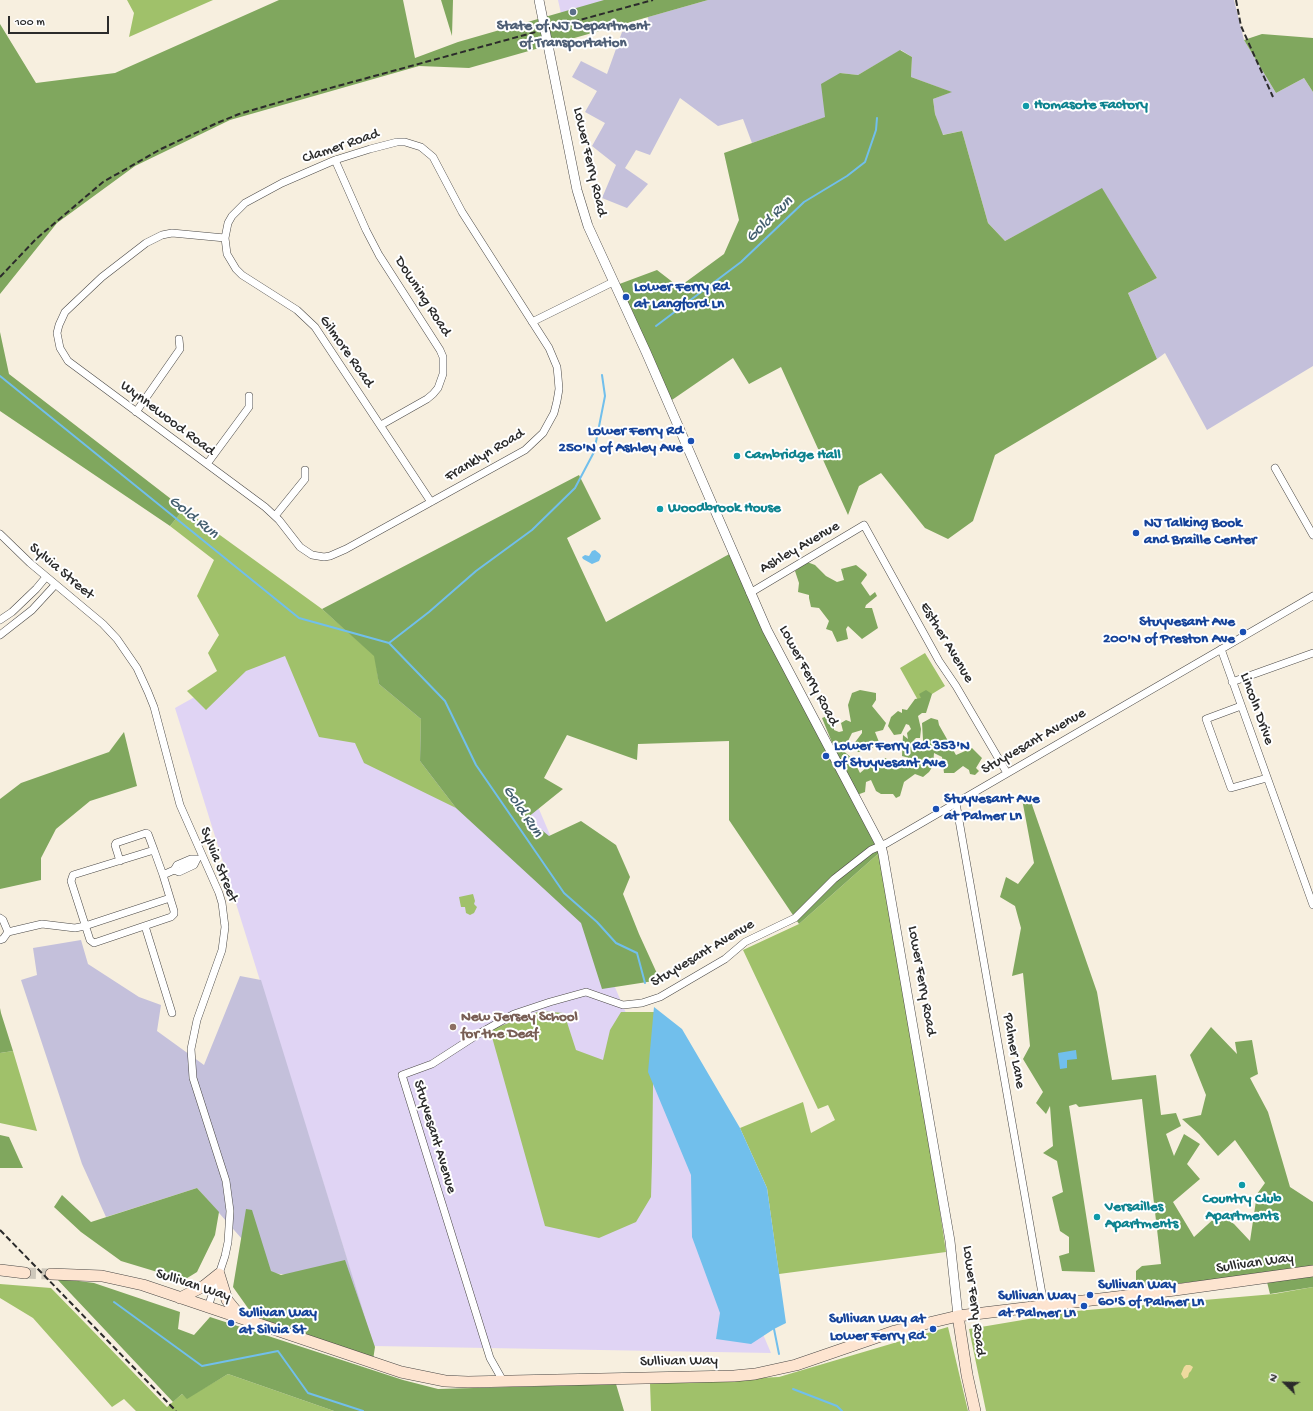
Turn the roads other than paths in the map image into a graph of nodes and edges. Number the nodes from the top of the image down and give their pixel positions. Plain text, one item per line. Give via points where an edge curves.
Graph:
1 (539, 0) edge
2 (336, 160) junction
3 (225, 238) junction
4 (613, 282) junction
5 (532, 322) junction
6 (179, 339) dead end
7 (249, 396) dead end
8 (136, 412) junction
9 (380, 426) junction
10 (207, 464) junction
11 (1275, 468) dead end
12 (305, 470) dead end
13 (431, 502) junction
14 (275, 516) junction
15 (864, 525) joint
16 (0, 534) edge
17 (1313, 534) edge
18 (330, 556) joint
19 (46, 577) junction
20 (56, 585) junction
21 (750, 593) junction
22 (1313, 596) edge
23 (0, 620) edge
24 (0, 634) edge
25 (1221, 649) junction
26 (1313, 653) edge
27 (1232, 682) junction
28 (1241, 706) junction
29 (1007, 773) junction
30 (1267, 778) junction
31 (956, 802) junction
32 (881, 846) junction
33 (154, 850) junction
34 (200, 858) junction
35 (120, 861) junction
36 (163, 875) junction
37 (170, 898) junction
38 (1313, 905) edge
39 (0, 918) edge
40 (85, 926) junction
41 (145, 926) junction
42 (8, 932) junction
43 (0, 940) edge
44 (172, 1013) dead end
45 (0, 1270) edge
46 (1313, 1271) edge
47 (25, 1273) tunnel mouth
48 (51, 1274) tunnel mouth
49 (219, 1274) junction
50 (180, 1298) junction
51 (1044, 1305) junction
52 (208, 1307) junction
53 (958, 1316) junction
54 (244, 1319) junction
55 (503, 1381) junction
56 (975, 1411) edge

1 - 4 street, Lower Ferry Road via 582,208
2 - 3 street, Clamer Road via 282,183 245,203 232,216
2 - 5 street, Clamer Road via 397,142 413,143 428,151 462,212
2 - 9 street, Downing Road via 354,205 379,255 443,357 444,374 433,394
3 - 8 street, Wynnewood Road via 180,233 162,235 146,243 102,277 61,318 57,333 60,348 68,361
3 - 9 street, Gilmore Road via 227,254 242,275 297,310 315,328
4 - 5 street
4 - 21 street, Lower Ferry Road
5 - 13 street, Franklyn Road via 549,348 557,367 559,389 550,423 525,450
6 - 8 street via 180,349
7 - 10 street via 249,407
8 - 10 street, Wynnewood Road
9 - 13 street, Gilmore Road
10 - 14 street, Wynnewood Road
11 - 17 street
12 - 14 street via 305,479
13 - 18 street, Franklyn Road
14 - 18 street, Wynnewood Road via 300,547 312,555
15 - 21 street, Ashley Avenue
15 - 29 street, Esther Avenue via 939,661
16 - 19 street, Sylvia Street
19 - 20 street, Sylvia Street
19 - 23 street via 12,612
20 - 24 street via 32,610
20 - 34 street, Sylvia Street via 103,624 137,668 154,707 174,787
21 - 32 street, Lower Ferry Road
22 - 25 street, Stuyvesant Avenue
25 - 27 street, Lincoln Drive
25 - 29 street, Stuyvesant Avenue
26 - 27 street
27 - 28 street, Lincoln Drive
28 - 30 street, Lincoln Drive
28 - 30 street via 1206,719 1228,781 1231,788
29 - 31 street, Stuyvesant Avenue
30 - 38 street, Lincoln Drive
31 - 32 street, Stuyvesant Avenue
31 - 51 street, Palmer Lane
32 - 53 street, Lower Ferry Road via 949,1234
32 - 55 street, Stuyvesant Avenue via 871,850 834,879 795,918 745,942 724,959 660,997 623,1005 586,992 550,1002 514,1014 432,1064 402,1075 490,1358
33 - 35 street
33 - 35 street via 146,833 116,842
33 - 36 street
34 - 36 street via 194,865 179,872 174,870
34 - 49 street, Sylvia Street via 220,898 225,927 222,950 197,1020 191,1049 193,1078 229,1196 228,1242
35 - 40 street via 73,876 71,881
36 - 37 street
37 - 40 street
37 - 41 street via 174,914
39 - 42 street
40 - 41 street via 90,940 94,942
40 - 42 street via 75,928 42,924
41 - 44 street
42 - 43 street
45 - 47 main road
46 - 51 main road, Sullivan Way
48 - 50 main road, Sullivan Way via 120,1280
49 - 50 main road via 204,1286
49 - 52 street, Sylvia Street
49 - 54 main road via 229,1304
50 - 52 main road, Sullivan Way
51 - 53 main road, Sullivan Way
52 - 54 main road, Sullivan Way
53 - 55 main road, Sullivan Way via 895,1330 796,1365 755,1374
53 - 56 main road, Lower Ferry Road
54 - 55 main road, Sullivan Way via 401,1372 446,1381

